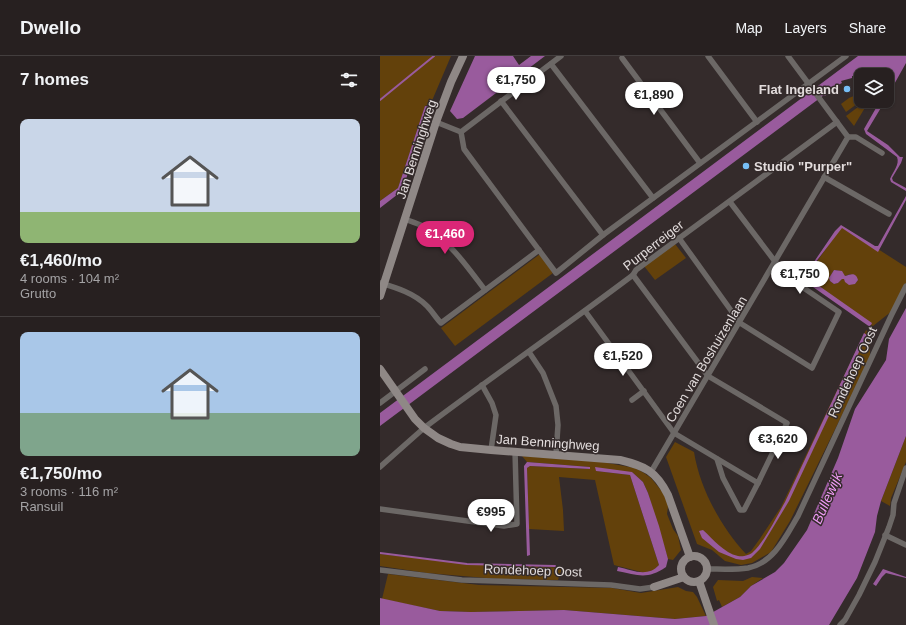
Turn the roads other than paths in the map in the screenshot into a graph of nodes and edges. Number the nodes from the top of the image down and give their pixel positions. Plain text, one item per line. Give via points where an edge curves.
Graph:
1 (463, 56) edge
2 (561, 56) edge
3 (708, 56) edge
4 (788, 56) edge
5 (846, 56) edge
6 (622, 57) edge
7 (551, 64) junction
8 (811, 86) junction
9 (502, 101) junction
10 (436, 122) junction
11 (757, 122) junction
12 (837, 122) junction
13 (461, 132) junction
14 (848, 137) junction
15 (882, 152) dead end
16 (700, 163) junction
17 (824, 177) junction
18 (653, 198) junction
19 (730, 202) junction
20 (889, 214) dead end
21 (405, 219) junction
22 (603, 235) junction
23 (679, 238) junction
24 (539, 250) junction
25 (776, 263) junction
26 (633, 275) junction
27 (382, 284) edge
28 (906, 286) edge
29 (485, 290) junction
30 (380, 296) edge
31 (584, 311) junction
32 (740, 323) junction
33 (528, 352) junction
34 (380, 369) edge
35 (425, 369) dead end
36 (708, 376) junction
37 (482, 384) junction
38 (644, 391) junction
39 (396, 393) junction
40 (632, 400) dead end
41 (380, 403) edge
42 (424, 428) junction
43 (674, 433) junction
44 (491, 450) junction
45 (515, 451) junction
46 (556, 454) junction
47 (717, 459) junction
48 (380, 467) edge
49 (906, 468) edge
50 (651, 472) junction
51 (758, 483) junction
52 (380, 509) edge
53 (885, 535) junction
54 (906, 545) edge
55 (690, 557) junction
56 (707, 569) junction
57 (380, 570) edge
58 (684, 576) junction
59 (699, 581) junction
60 (654, 587) joint
61 (714, 625) edge
62 (840, 625) edge

1 - 10 street, Jan Benninghweg
2 - 7 street
3 - 11 street
4 - 8 street
5 - 8 street
6 - 16 street
7 - 9 street
7 - 18 street
8 - 11 street
8 - 12 street
9 - 13 street
9 - 22 street
10 - 13 street
10 - 21 street, Jan Benninghweg
11 - 16 street
12 - 14 street
12 - 19 street, Purperreiger
13 - 24 street via 464,150
14 - 15 street via 856,137
14 - 17 street, Coen van Boshuizenlaan
16 - 18 street
17 - 20 street
17 - 25 street, Coen van Boshuizenlaan
18 - 22 street
19 - 23 street, Purperreiger
19 - 25 street
21 - 27 street, Jan Benninghweg
21 - 29 street via 426,228 445,242
22 - 24 street via 556,273
23 - 26 street, Purperreiger via 636,270
23 - 32 street
24 - 29 street
25 - 32 street, Coen van Boshuizenlaan
25 - 32 street via 786,276 839,312 812,368
26 - 31 street, Purperreiger
26 - 36 street
27 - 29 street via 412,295 426,306 441,324
27 - 30 street, Jan Benninghweg
28 - 56 street, Rondehoep Oost via 798,516 783,541 772,555 760,564 739,569
31 - 33 street, Purperreiger
31 - 38 street
32 - 36 street, Coen van Boshuizenlaan
33 - 37 street, Purperreiger
33 - 46 street via 543,373 556,406
34 - 39 street, Jan Benninghweg
35 - 39 street
36 - 43 street, Coen van Boshuizenlaan
36 - 51 street via 786,423
37 - 42 street, Purperreiger
37 - 44 street via 496,415
38 - 40 street
38 - 43 street
39 - 41 street
39 - 42 street, Jan Benninghweg
42 - 44 street, Jan Benninghweg via 438,438 460,447
42 - 48 street, Purperreiger
43 - 47 street
43 - 50 street, Coen van Boshuizenlaan
44 - 45 street, Jan Benninghweg
45 - 46 street, Jan Benninghweg
45 - 52 street via 516,524 504,526
46 - 50 street, Jan Benninghweg via 620,460 639,465
47 - 51 street
47 - 51 street via 723,478 740,510 744,510
49 - 53 street
50 - 55 street, Jan Benninghweg via 664,486
53 - 54 street
53 - 62 street via 862,589
55 - 56 street via 702,559
55 - 58 street via 682,565
56 - 59 street via 703,579
57 - 60 street, Rondehoep Oost via 462,580 611,585 640,589
58 - 59 street via 690,582
58 - 60 street, Rondehoep Oost
59 - 61 street

